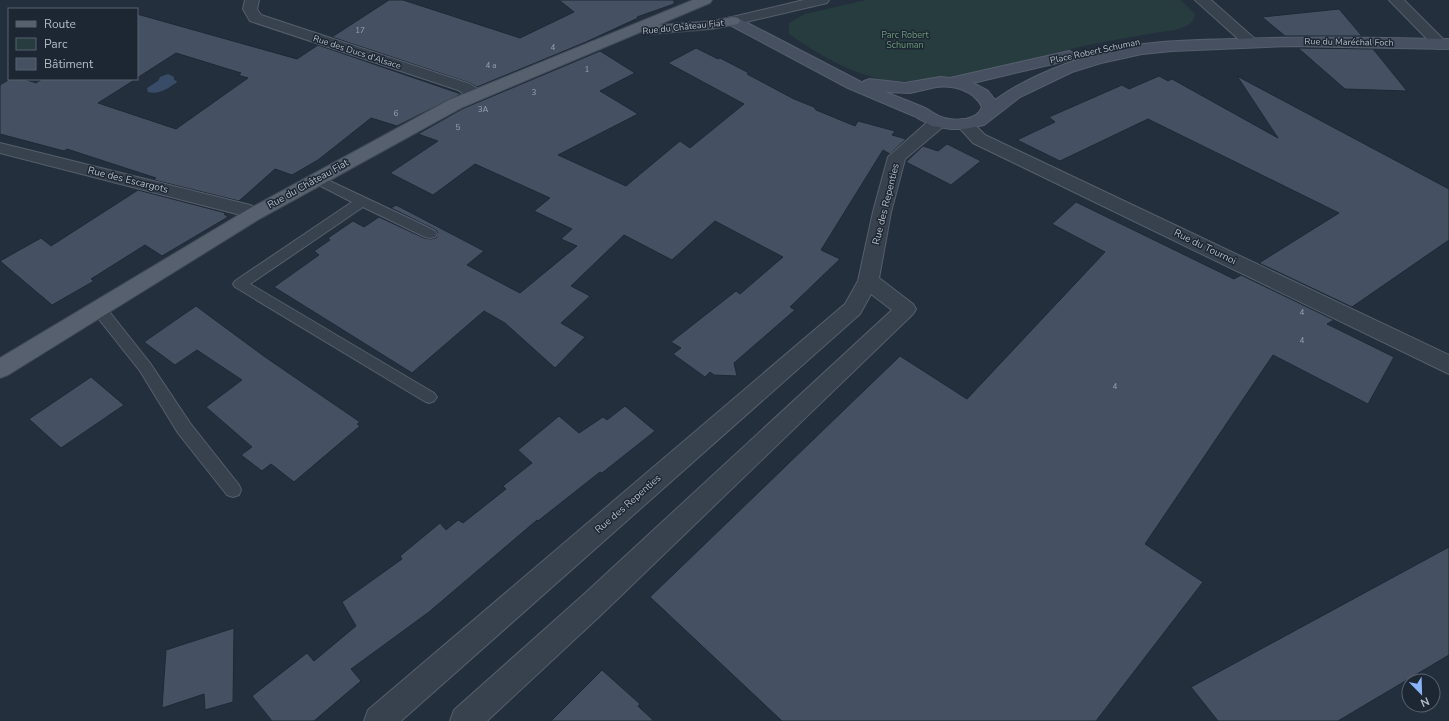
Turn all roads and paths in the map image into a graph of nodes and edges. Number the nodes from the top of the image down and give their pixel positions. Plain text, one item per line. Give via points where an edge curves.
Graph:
1 (252, 0) edge
2 (706, 0) edge
3 (822, 0) edge
4 (1202, 0) edge
5 (1396, 0) edge
6 (733, 21) junction
7 (633, 31) junction
8 (1247, 39) junction
9 (1290, 41) joint
10 (1444, 44) edge
11 (821, 68) junction
12 (939, 83) junction
13 (477, 95) junction
14 (988, 113) junction
15 (929, 117) junction
16 (964, 124) junction
17 (0, 148) edge
18 (317, 180) junction
19 (361, 202) junction
20 (254, 214) junction
21 (430, 234) dead end
22 (868, 281) junction
23 (99, 308) junction
24 (1449, 365) edge
25 (0, 369) edge
26 (429, 397) dead end
27 (233, 490) dead end
28 (378, 721) edge
29 (465, 721) edge

1 - 13 street, Rue des Ducs d'Alsace via 250,9 255,18 464,87
2 - 6 main road
2 - 7 main road, Rue du Château Fiat
3 - 6 street
4 - 8 street
5 - 10 street
6 - 7 main road, Rue du Château Fiat via 712,26
6 - 11 street, Place Robert Schuman
7 - 13 main road, Rue du Château Fiat
8 - 9 street, Place Robert Schuman
8 - 12 street, Place Robert Schuman via 1210,33 1163,37
8 - 14 street, Place Robert Schuman via 1156,47 1097,59 1028,86
9 - 10 street, Rue du Maréchal Foch
11 - 12 street, Place Robert Schuman via 886,87 910,88
11 - 15 street, Place Robert Schuman
12 - 14 street, Place Robert Schuman via 965,85 983,95 990,107
12 - 15 street, Place Robert Schuman via 917,92 914,98 915,105
13 - 18 main road, Rue du Château Fiat via 408,129
14 - 16 street, Place Robert Schuman via 978,121
15 - 16 street, Place Robert Schuman
15 - 22 street, Rue des Repenties via 897,157 882,212
16 - 24 street, Rue du Tournoi via 978,139
17 - 20 street, Rue des Escargots via 243,209
18 - 19 lane
18 - 20 main road, Rue du Château Fiat
19 - 21 lane via 388,212
19 - 26 lane via 240,284
20 - 23 main road, Rue du Château Fiat
22 - 28 street, Rue des Repenties via 853,309
22 - 29 street via 906,309
23 - 25 main road, Rue du Château Fiat
23 - 27 lane via 145,367 184,428

